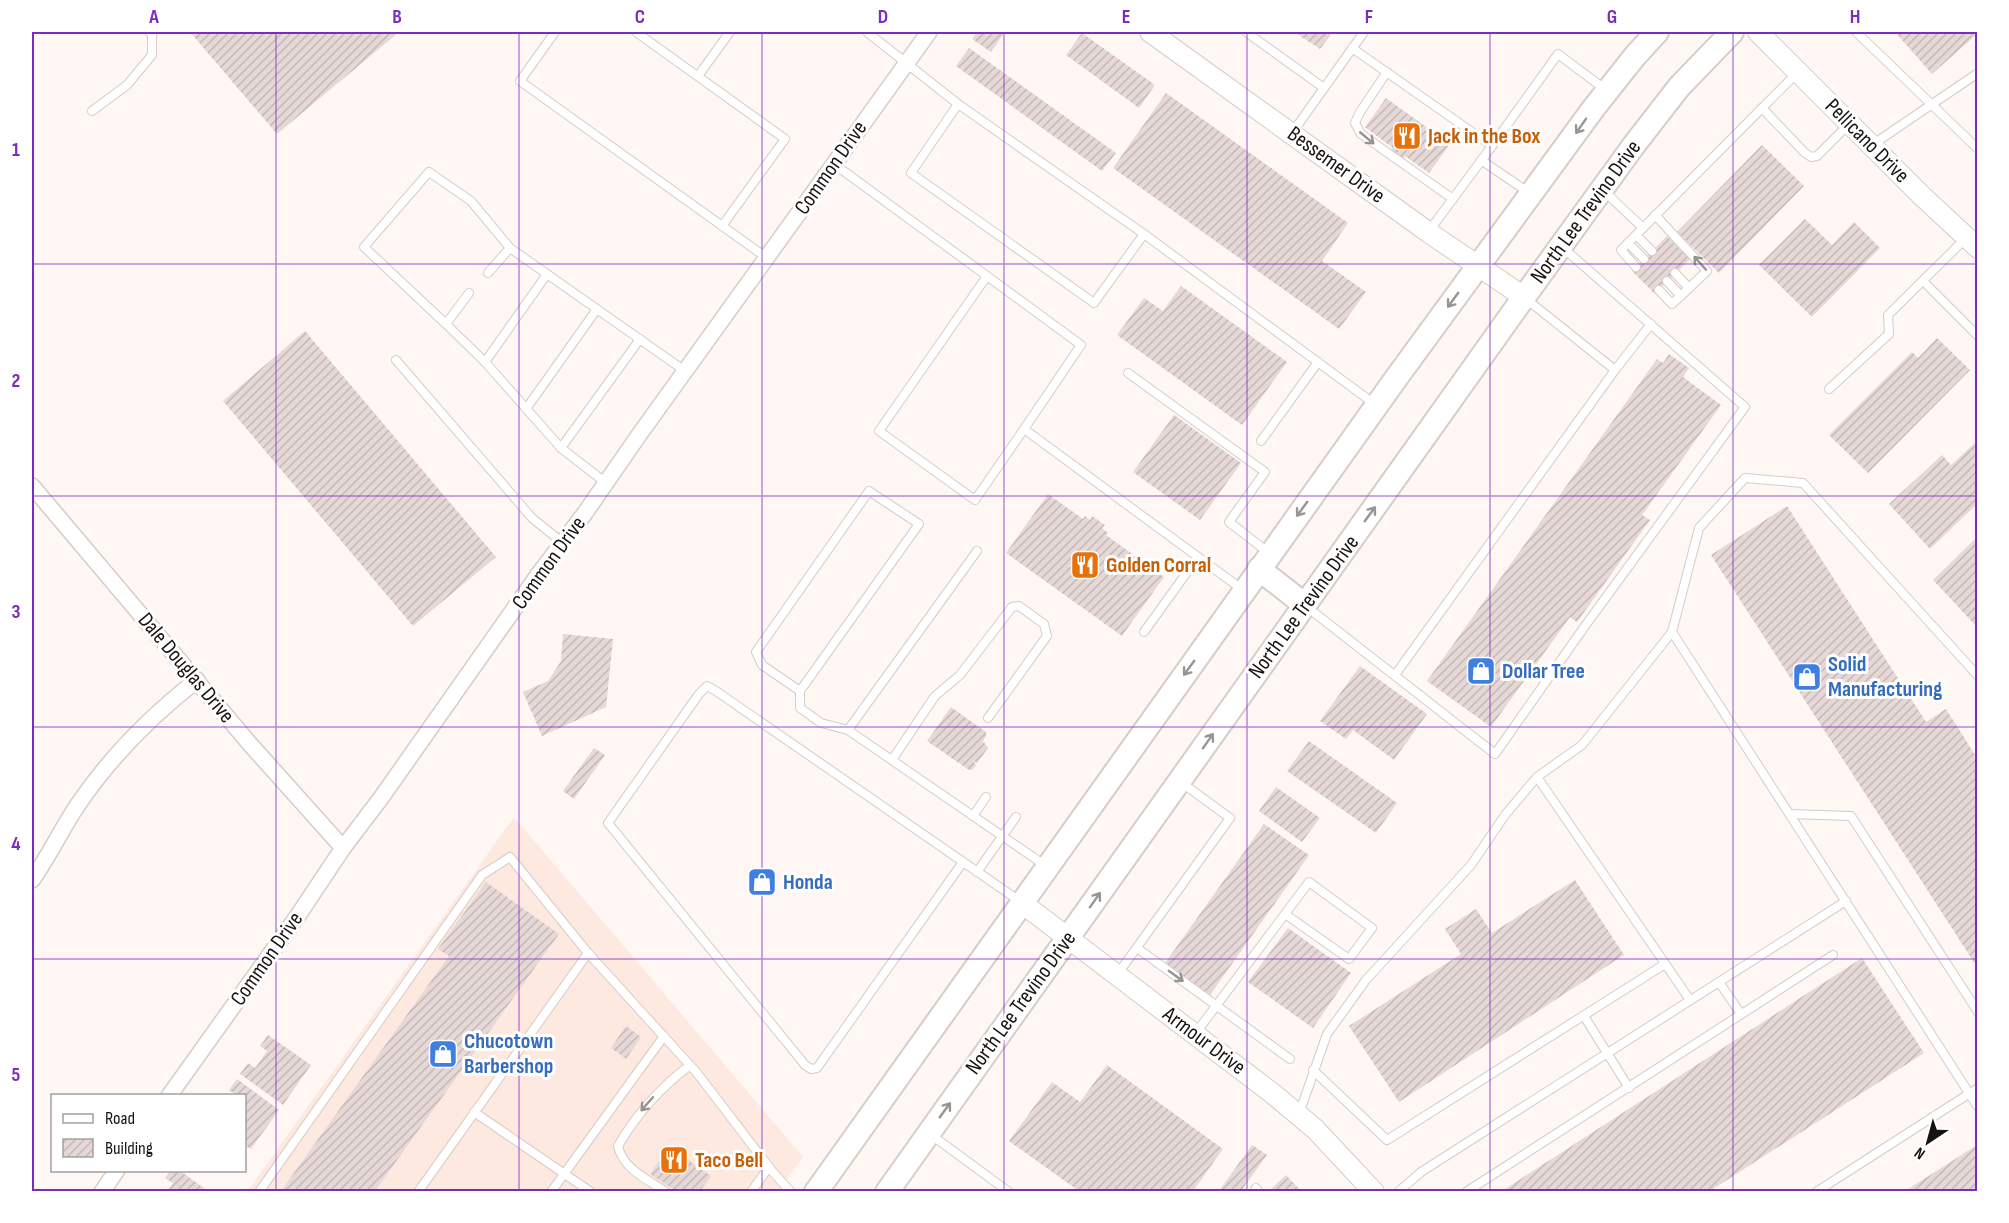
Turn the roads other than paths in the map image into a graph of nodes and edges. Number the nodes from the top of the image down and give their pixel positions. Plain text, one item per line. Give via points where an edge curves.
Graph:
1 (149, 32) edge
2 (555, 32) edge
3 (636, 32) edge
4 (730, 32) edge
5 (867, 32) edge
6 (929, 32) edge
7 (1150, 32) edge
8 (1246, 32) edge
9 (1364, 32) edge
10 (1657, 32) edge
11 (1731, 32) edge
12 (1758, 32) edge
13 (1856, 32) edge
14 (1352, 48) junction
15 (906, 64) junction
16 (1387, 72) junction
17 (1798, 72) junction
18 (1977, 73) edge
19 (698, 76) junction
20 (1324, 88) junction
21 (1607, 91) junction
22 (958, 104) junction
23 (1931, 105) junction
24 (1761, 108) junction
25 (92, 111) dead end
26 (1849, 124) junction
27 (1292, 133) junction
28 (1492, 146) junction
29 (1871, 146) junction
30 (1977, 149) edge
31 (1481, 160) junction
32 (834, 164) junction
33 (1602, 189) junction
34 (1532, 195) junction
35 (1453, 199) junction
36 (1655, 215) junction
37 (722, 226) junction
38 (1643, 228) junction
39 (1428, 232) junction
40 (1144, 234) junction
41 (1636, 235) junction
42 (1972, 242) edge
43 (1628, 243) junction
44 (1561, 246) junction
45 (510, 248) junction
46 (1652, 251) dead end
47 (767, 259) junction
48 (1644, 259) dead end
49 (1478, 266) junction
50 (1636, 267) dead end
51 (488, 273) dead end
52 (1675, 273) dead end
53 (547, 274) junction
54 (987, 276) junction
55 (1667, 281) dead end
56 (1923, 282) junction
57 (1689, 288) junction
58 (1659, 290) dead end
59 (469, 293) dead end
60 (1681, 296) junction
61 (1524, 297) junction
62 (597, 309) junction
63 (446, 324) junction
64 (1651, 324) junction
65 (1977, 336) edge
66 (640, 339) junction
67 (396, 360) dead end
68 (485, 362) junction
69 (1318, 362) junction
70 (1615, 370) junction
71 (685, 371) junction
72 (1128, 373) dead end
73 (1829, 389) dead end
74 (1377, 405) junction
75 (526, 409) junction
76 (1024, 429) junction
77 (1261, 441) dead end
78 (561, 448) junction
79 (606, 483) junction
80 (32, 487) edge
81 (563, 543) junction
82 (977, 552) dead end
83 (1198, 557) junction
84 (1265, 561) junction
85 (1244, 591) junction
86 (1305, 605) junction
87 (1144, 632) dead end
88 (1672, 632) junction
89 (1395, 675) junction
90 (1977, 676) edge
91 (197, 680) junction
92 (800, 691) junction
93 (988, 718) dead end
94 (848, 730) junction
95 (892, 760) junction
96 (1537, 777) junction
97 (1179, 781) junction
98 (986, 797) dead end
99 (1790, 814) junction
100 (974, 816) junction
101 (1016, 817) dead end
102 (1003, 836) junction
103 (343, 848) junction
104 (963, 862) junction
105 (1047, 867) junction
106 (977, 872) junction
107 (32, 880) edge
108 (1846, 901) junction
109 (1022, 903) junction
110 (1285, 914) junction
111 (1068, 938) junction
112 (1137, 948) junction
113 (588, 953) junction
114 (1833, 955) dead end
115 (1665, 964) junction
116 (1116, 976) junction
117 (1719, 982) junction
118 (1690, 1000) junction
119 (1216, 1005) junction
120 (1977, 1012) edge
121 (1741, 1014) junction
122 (1584, 1016) junction
123 (1195, 1034) junction
124 (664, 1036) junction
125 (1608, 1053) junction
126 (1290, 1059) dead end
127 (690, 1065) junction
128 (1313, 1070) junction
129 (1629, 1088) junction
130 (1977, 1088) edge
131 (170, 1094) edge
132 (1969, 1094) junction
133 (1977, 1107) edge
134 (474, 1113) junction
135 (1299, 1116) junction
136 (929, 1132) junction
137 (769, 1167) junction
138 (116, 1172) edge
139 (564, 1173) junction
140 (102, 1191) edge
141 (259, 1191) edge
142 (418, 1191) edge
143 (551, 1191) edge
144 (591, 1191) edge
145 (666, 1191) edge
146 (751, 1191) edge
147 (791, 1191) edge
148 (816, 1191) edge
149 (887, 1191) edge
150 (1009, 1191) edge
151 (1254, 1191) edge
152 (1259, 1191) edge
153 (1374, 1191) edge
154 (1398, 1191) edge
155 (1466, 1191) edge
156 (1816, 1191) edge

1 - 25 lane via 152,56 127,86
2 - 37 lane via 520,81
3 - 19 lane
4 - 19 lane
5 - 15 lane
6 - 15 street, Common Drive
7 - 27 street, Bessemer Drive
8 - 20 lane
9 - 14 lane
10 - 21 main road
11 - 33 main road, North Lee Trevino Drive via 1679,87
12 - 17 street, Pellicano Drive
13 - 23 lane
14 - 16 lane
14 - 20 lane
15 - 22 lane
15 - 32 street, Common Drive
16 - 28 lane
16 -> 35 lane via 1355,123 1360,134
17 - 24 lane
17 - 26 street, Pellicano Drive
18 - 23 lane
19 - 37 lane via 785,139
20 - 27 lane
21 - 28 lane via 1558,54
21 -> 34 main road
22 - 40 lane
22 - 40 lane via 911,173 1094,303
23 - 29 lane
23 - 30 lane
24 - 26 lane via 1811,157 1817,156
24 - 36 lane
26 - 29 street, Pellicano Drive
27 - 39 street, Bessemer Drive
28 - 31 lane
29 - 42 street, Pellicano Drive
31 - 34 lane
31 - 35 lane
32 - 47 street, Common Drive
32 - 54 lane
33 - 38 lane
33 - 44 main road, North Lee Trevino Drive
34 - 49 main road
35 - 39 lane
36 - 38 lane
57 -> 36 lane via 1707,271
37 - 47 lane
38 - 41 lane
39 - 49 street, Bessemer Drive
40 - 69 lane
41 - 43 lane
41 - 46 lane
42 - 56 lane
43 - 48 lane
43 - 50 lane via 1621,250
44 - 61 main road, North Lee Trevino Drive
44 - 64 lane
45 - 51 lane
45 - 53 lane
45 - 63 lane via 471,201 429,172 364,247
47 - 71 street, Common Drive
49 - 61 street, Bessemer Drive
49 -> 74 main road
52 - 57 lane
53 - 62 lane
53 - 68 lane
54 - 76 lane via 1082,345
54 - 76 lane via 879,431 975,500
55 - 60 lane
56 - 65 lane
56 - 73 lane via 1888,315 1889,333
57 - 60 lane
58 - 60 lane via 1672,304
59 - 63 lane
61 - 70 lane
86 -> 61 main road, North Lee Trevino Drive
62 - 66 lane
62 - 75 lane
63 - 68 lane
64 - 70 lane
64 - 89 lane via 1745,407 1495,754
66 - 71 lane
66 - 78 lane
67 - 81 lane via 532,518
68 - 75 lane
69 - 74 lane
69 - 77 lane
70 - 89 lane
71 - 79 street, Common Drive
72 - 84 lane via 1265,472 1228,522
74 -> 84 main road
75 - 78 lane
76 - 83 lane
78 - 79 lane
79 - 81 street, Common Drive
80 - 91 street, Dale Douglas Drive
81 - 103 street, Common Drive
82 - 94 lane
83 - 85 lane
83 - 87 lane
84 - 85 main road
84 - 86 main road
85 -> 105 main road
86 - 89 lane
97 -> 86 main road, North Lee Trevino Drive
88 - 90 lane via 1699,528 1745,478 1803,483
88 - 96 lane via 1582,745
88 - 99 lane
91 - 103 street, Dale Douglas Drive
91 - 107 street via 117,753 76,807
92 - 92 lane via 762,665 756,652 869,491 919,524
92 - 94 lane via 800,708 821,723
93 - 95 lane via 1047,636 1044,624 1019,606 1012,607 960,675 935,696
94 - 95 lane
95 - 100 lane
96 - 115 lane
96 - 128 lane via 1505,815 1472,865 1366,980 1327,1034
111 -> 97 main road, North Lee Trevino Drive
97 - 112 lane via 1230,818
98 - 100 lane
99 - 108 lane
99 - 120 lane via 1851,816
100 - 102 lane
101 - 102 lane
102 - 105 lane
102 - 106 lane
103 - 131 street, Common Drive
104 - 104 lane via 707,686 608,823 811,1069 817,1068
104 - 106 lane
105 - 109 main road
106 - 109 lane
108 - 117 lane
108 - 132 lane
109 - 111 street, Armour Drive
109 - 148 main road
110 - 110 lane via 1309,882 1372,928 1349,959
110 - 119 lane
111 - 116 street, Armour Drive
136 -> 111 main road, North Lee Trevino Drive
112 - 116 lane
112 -> 119 lane
113 - 124 lane
113 - 134 lane
113 - 141 lane via 510,857 482,875
114 - 121 lane
115 - 118 lane
115 - 122 lane
116 - 123 street, Armour Drive
117 - 118 lane
117 - 121 lane
118 - 125 lane
119 - 123 lane
119 - 126 lane
121 - 129 lane
122 - 125 lane
122 - 128 lane via 1387,1140
123 - 135 street, Armour Drive
124 - 127 lane
124 - 139 lane
125 - 129 lane
125 - 154 lane via 1421,1172
127 - 137 lane
127 -> 145 lane via 647,1103 618,1146 620,1158 628,1166
128 - 135 lane
129 - 155 lane
130 - 132 lane
132 - 133 lane
132 - 156 lane
134 - 139 lane
134 - 142 lane
135 - 153 street, Armour Drive
136 - 149 main road, North Lee Trevino Drive
136 - 150 lane
137 - 146 lane
137 - 147 lane
138 - 140 street
139 - 143 lane
139 - 144 lane
151 - 152 lane

